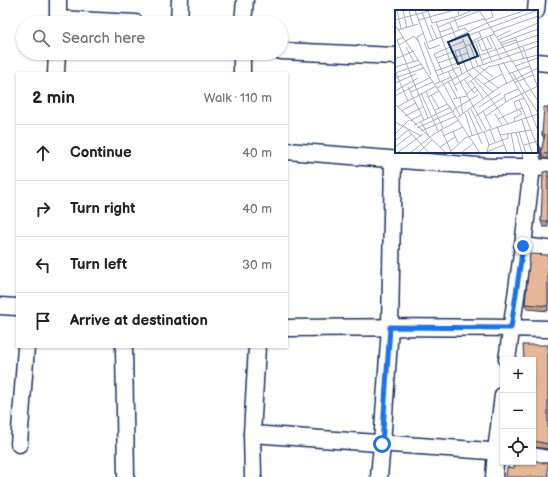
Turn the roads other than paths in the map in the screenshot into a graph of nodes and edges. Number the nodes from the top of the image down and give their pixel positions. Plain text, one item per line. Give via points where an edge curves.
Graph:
1 (58, 0) edge
2 (180, 0) edge
3 (245, 0) edge
4 (537, 0) edge
5 (536, 10) edge
6 (58, 16) edge
7 (179, 16) edge
8 (244, 16) edge
9 (288, 51) edge
10 (395, 56) edge
11 (57, 60) edge
12 (242, 60) edge
13 (538, 62) edge
14 (548, 63) edge
15 (56, 72) edge
16 (242, 72) edge
17 (288, 151) edge
18 (532, 159) edge
19 (393, 160) junction
20 (548, 168) edge
21 (523, 246) junction
22 (548, 249) edge
23 (0, 306) edge
24 (16, 307) edge
25 (390, 327) junction
26 (288, 328) edge
27 (511, 328) junction
28 (548, 329) edge
29 (26, 348) edge
30 (124, 348) edge
31 (257, 348) edge
32 (507, 357) edge
33 (252, 434) junction
34 (19, 444) dead end
35 (382, 444) junction
36 (500, 452) edge
37 (536, 457) edge
38 (548, 459) edge
39 (126, 477) edge
40 (253, 477) edge
41 (379, 477) edge
42 (494, 477) edge

1 - 6 street
2 - 7 street
3 - 8 street
4 - 5 street
9 - 10 street
11 - 15 street
12 - 16 street
13 - 14 street
17 - 19 street
18 - 19 street via 491,167
18 - 20 street
18 - 21 street
19 - 25 street
21 - 22 street
21 - 27 street
23 - 24 street
25 - 26 street
25 - 27 street
25 - 35 street
27 - 28 street
27 - 32 street
29 - 34 street
30 - 39 street
31 - 33 street
33 - 35 street
33 - 40 street
35 - 36 street
35 - 41 street
36 - 42 street
37 - 38 street

